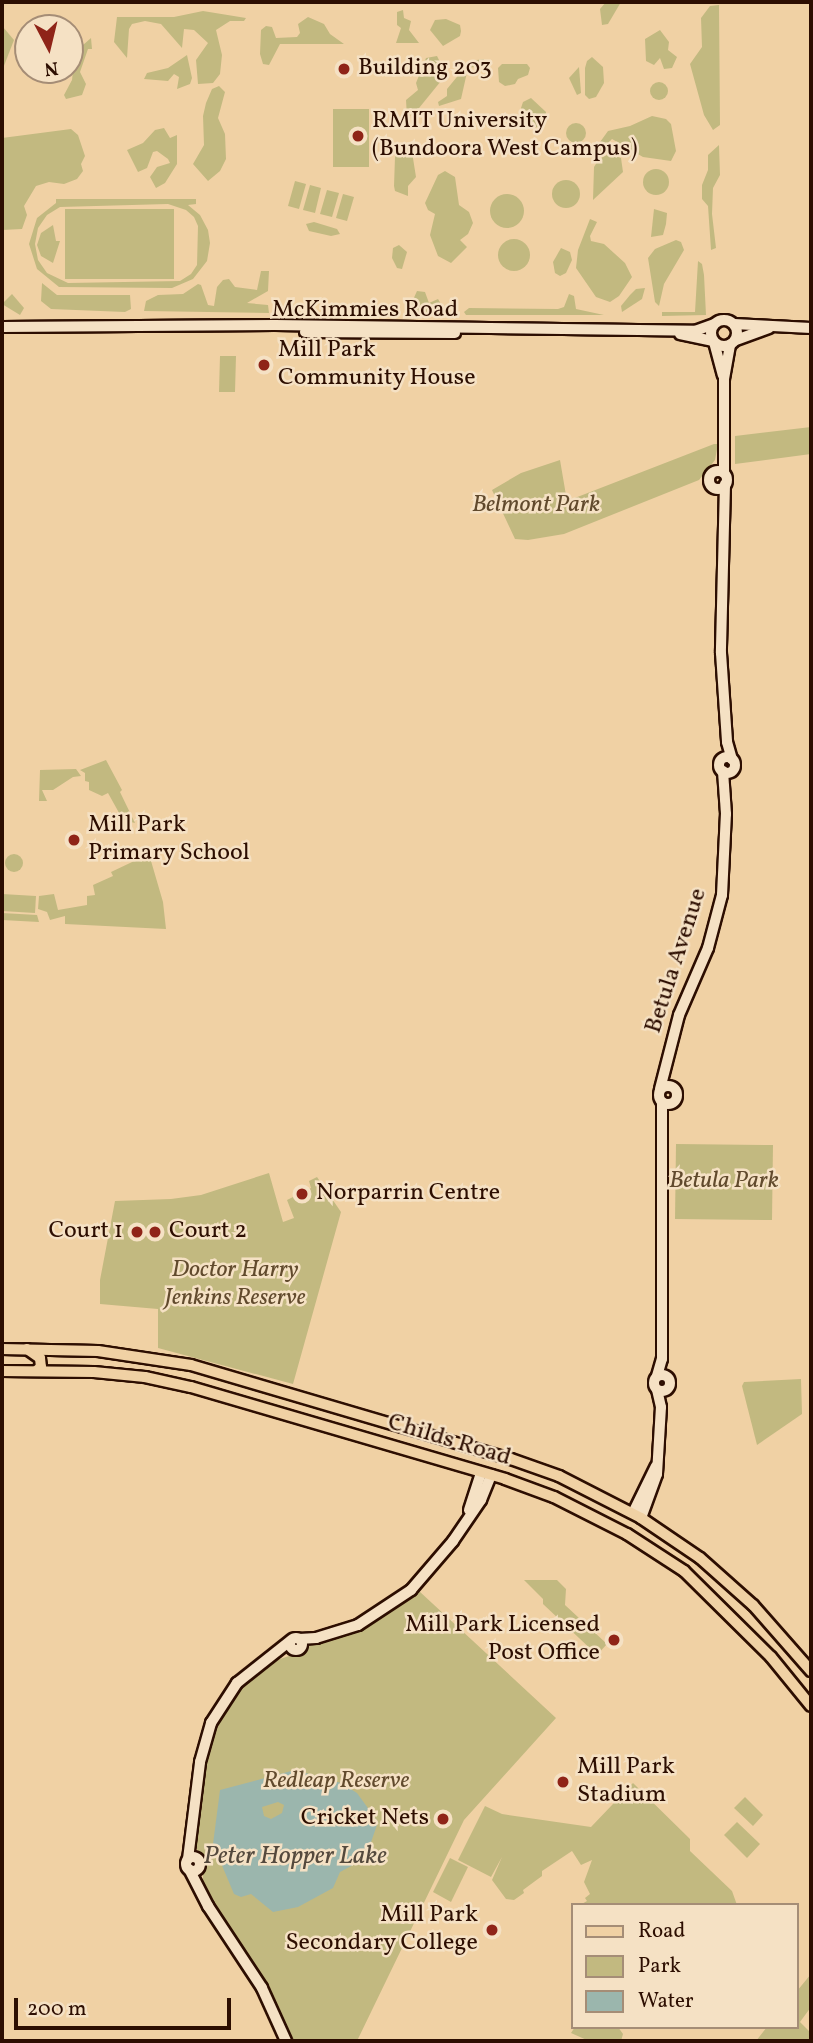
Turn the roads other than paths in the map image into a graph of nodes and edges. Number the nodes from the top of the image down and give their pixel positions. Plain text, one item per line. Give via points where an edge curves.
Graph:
1 (714, 324) junction
2 (734, 324) junction
3 (2, 327) edge
4 (769, 328) junction
5 (811, 328) edge
6 (666, 330) junction
7 (714, 342) junction
8 (733, 342) junction
9 (724, 379) junction
10 (718, 473) junction
11 (720, 486) junction
12 (668, 1059) junction
13 (673, 1087) junction
14 (660, 1089) junction
15 (666, 1103) junction
16 (27, 1349) junction
17 (51, 1349) junction
18 (3, 1350) edge
19 (2, 1371) edge
20 (46, 1371) junction
21 (662, 1376) junction
22 (662, 1390) junction
23 (493, 1453) junction
24 (486, 1474) junction
25 (637, 1515) junction
26 (627, 1534) junction
27 (811, 1671) edge
28 (811, 1706) edge
29 (286, 2041) edge

1 - 2 street via 724,320
1 - 6 street, McKimmies Road via 698,331
1 - 7 street
2 - 4 street
2 - 8 street
3 - 6 street, McKimmies Road via 386,334
4 - 5 street
4 - 8 street
6 - 7 street, McKimmies Road
7 - 8 street via 722,346
7 - 9 street
8 - 9 street
9 - 10 street
10 - 11 street
10 - 11 street via 709,482
11 - 12 street, Betula Avenue via 721,653 727,759 735,764 727,771 725,872 719,909
12 - 13 street, Betula Avenue
12 - 14 street, Betula Avenue
13 - 14 street
13 - 15 street, Betula Avenue via 677,1096
14 - 15 street, Betula Avenue via 659,1097
15 - 21 street, Betula Avenue
16 - 17 main road, Childs Road
16 - 18 main road, Childs Road
16 - 20 main road via 40,1358
17 - 20 main road
17 - 23 main road, Childs Road via 141,1355 191,1365
19 - 20 main road, Childs Road
20 - 24 main road, Childs Road via 145,1377 191,1387
21 - 22 street via 654,1383
21 - 22 street via 671,1383
22 - 25 street via 656,1484
23 - 24 main road
23 - 25 main road, Childs Road via 559,1476
24 - 26 main road, Childs Road via 554,1497
24 - 29 street via 481,1500 440,1560 399,1600 358,1625 267,1658 237,1683 211,1723 203,1748 193,1863 204,1898 262,1988
25 - 26 main road
25 - 27 main road, Childs Road via 740,1592
26 - 28 main road, Childs Road via 693,1578 771,1657

